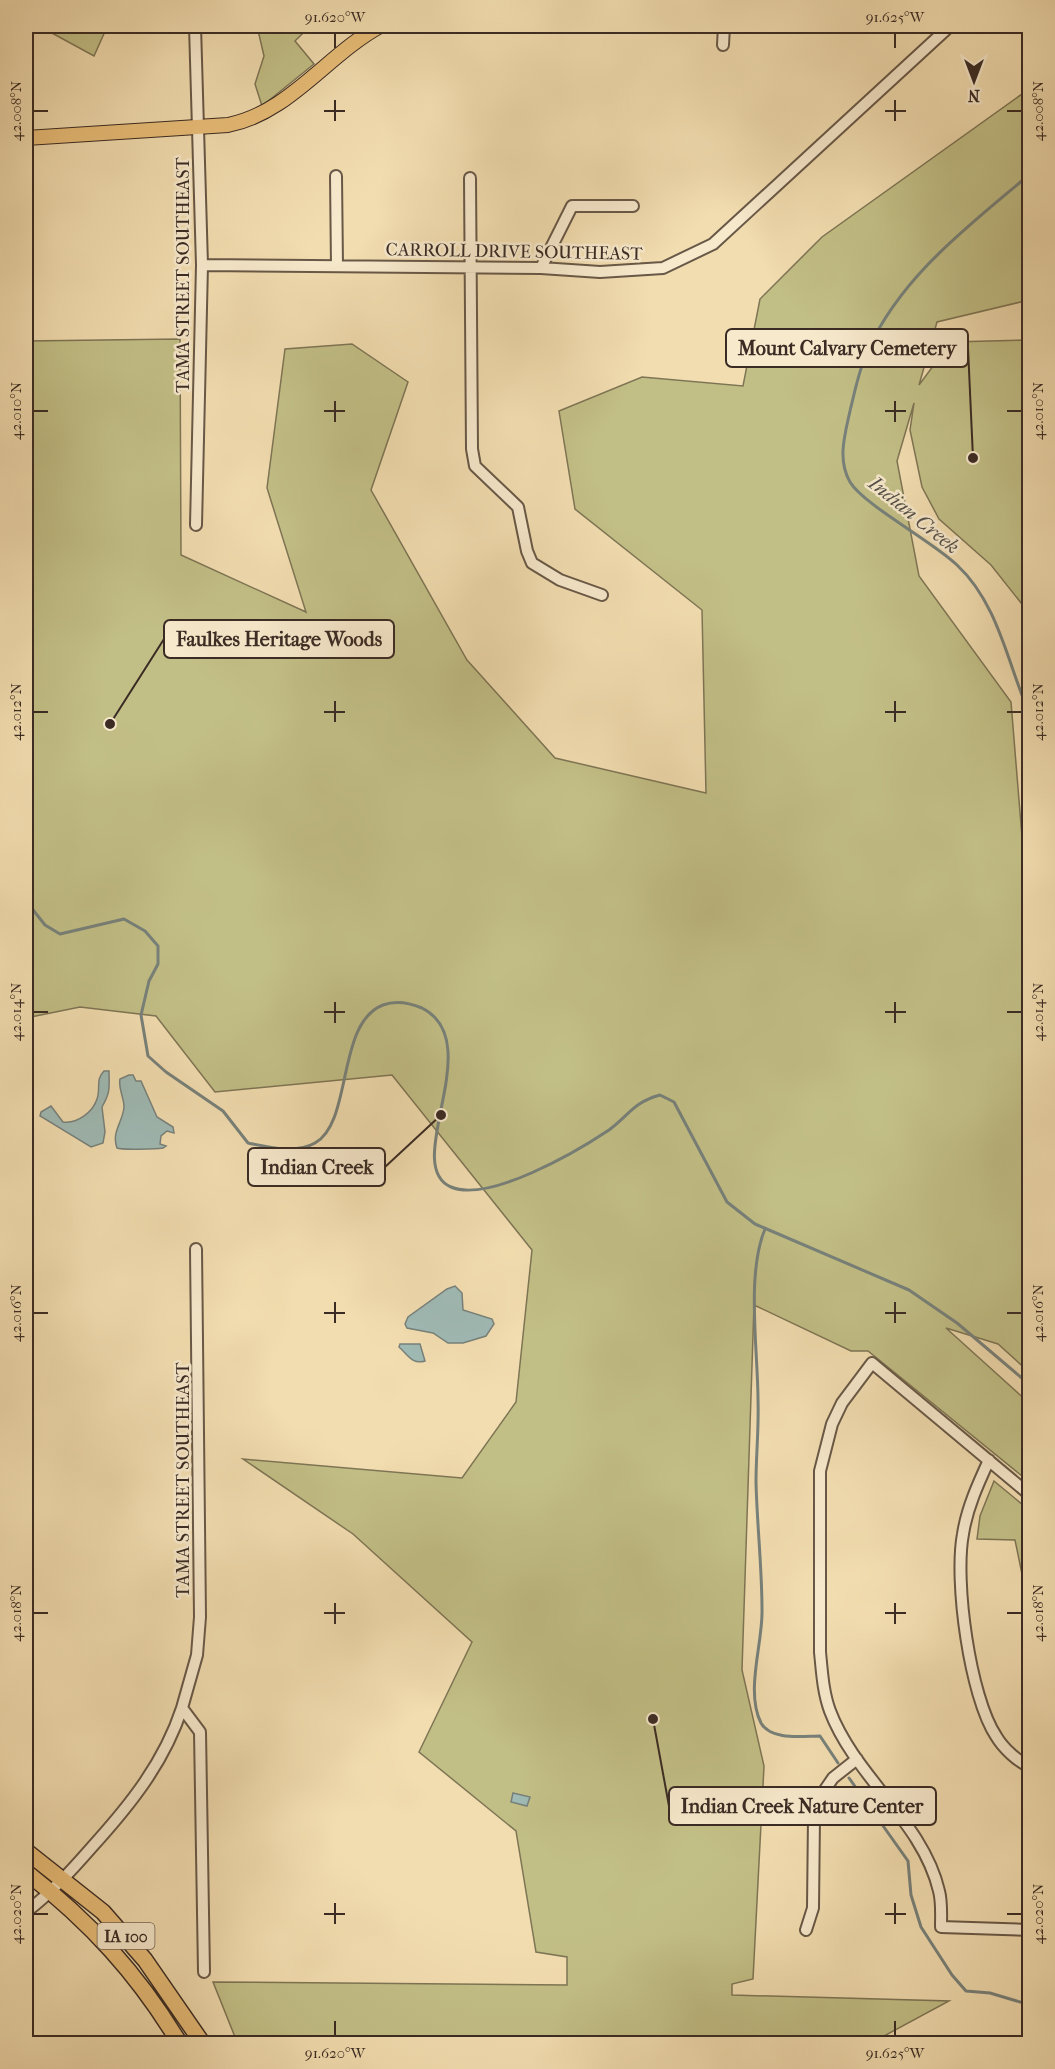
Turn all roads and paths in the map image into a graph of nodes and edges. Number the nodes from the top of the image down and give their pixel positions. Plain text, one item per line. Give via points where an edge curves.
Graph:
1 (195, 26) edge
2 (380, 26) edge
3 (724, 26) edge
4 (950, 26) edge
5 (723, 45) dead end
6 (199, 127) junction
7 (26, 138) edge
8 (336, 176) dead end
9 (470, 178) dead end
10 (633, 206) dead end
11 (202, 265) junction
12 (337, 266) junction
13 (471, 268) junction
14 (541, 268) junction
15 (196, 525) dead end
16 (602, 595) dead end
17 (196, 1249) dead end
18 (989, 1460) junction
19 (1029, 1495) edge
20 (183, 1708) junction
21 (857, 1759) junction
22 (1029, 1767) edge
23 (26, 1851) edge
24 (26, 1872) edge
25 (64, 1879) junction
26 (51, 1892) junction
27 (26, 1912) edge
28 (806, 1930) dead end
29 (1029, 1930) edge
30 (204, 1972) dead end
31 (180, 2043) edge
32 (202, 2043) edge

1 - 6 street, TAMA STREET SOUTHEAST
2 - 6 main road via 260,116 228,125
3 - 5 street
4 - 14 street, CARROLL DRIVE SOUTHEAST via 713,244 688,258 651,270
6 - 7 main road
6 - 11 street, TAMA STREET SOUTHEAST
8 - 12 street
9 - 13 street
10 - 14 street via 572,206
11 - 12 street, CARROLL DRIVE SOUTHEAST
11 - 15 street, TAMA STREET SOUTHEAST
12 - 13 street, CARROLL DRIVE SOUTHEAST
13 - 14 street, CARROLL DRIVE SOUTHEAST
13 - 16 street via 475,466 518,507 531,563 560,580
17 - 20 street, TAMA STREET SOUTHEAST via 200,1617 197,1655
18 - 19 street
18 - 21 street via 872,1363 832,1424 820,1471 822,1682 830,1710
18 - 22 street via 972,1498 962,1536 961,1600 980,1701 988,1722 996,1737
20 - 25 street, TAMA STREET SOUTHEAST via 146,1783
20 - 30 street via 200,1732
21 - 28 street via 833,1778 820,1797 814,1817 813,1908
21 - 29 street via 926,1854 940,1893 941,1927
23 - 25 highway, IA 100
24 - 26 highway, IA 100
25 - 26 street, TAMA STREET SOUTHEAST
25 - 32 highway, IA 100 via 104,1912 128,1939
26 - 27 street, TAMA STREET SOUTHEAST
26 - 31 highway, IA 100 via 87,1923 128,1968

